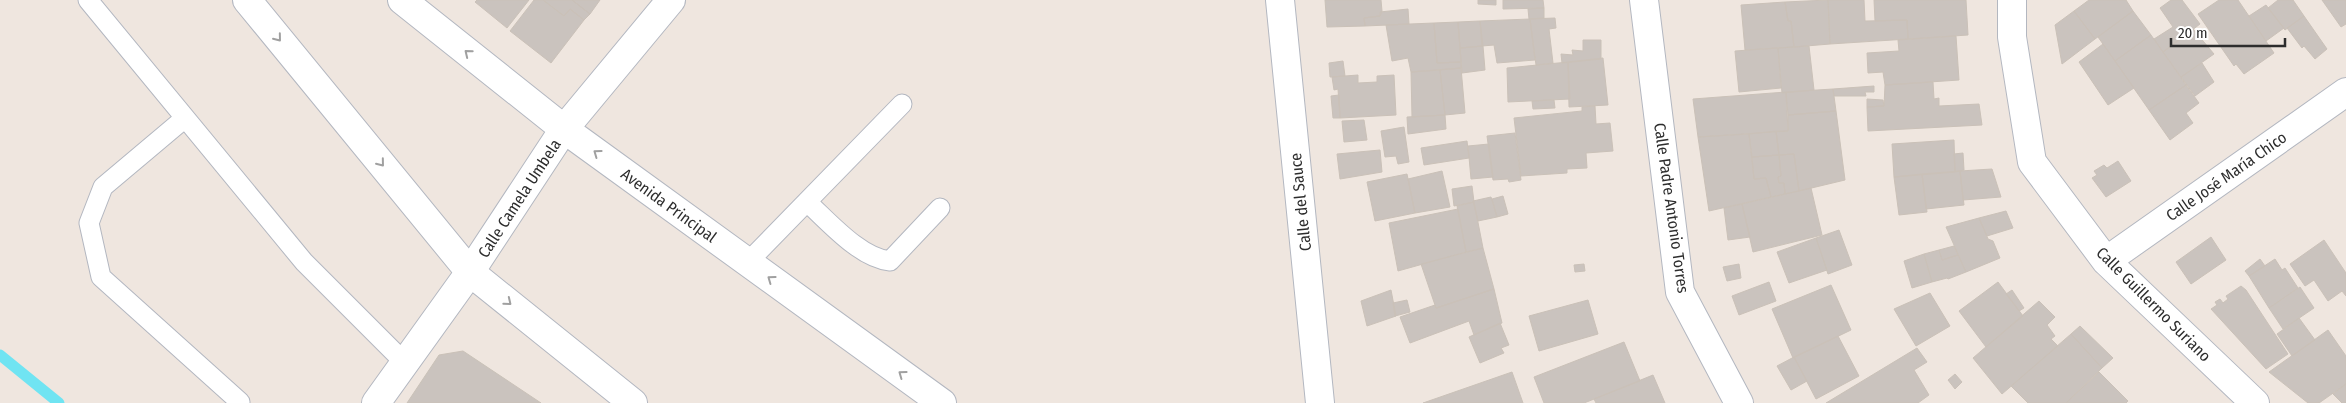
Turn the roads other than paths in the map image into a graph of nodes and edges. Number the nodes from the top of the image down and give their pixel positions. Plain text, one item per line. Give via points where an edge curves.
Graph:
1 (88, 0) edge
2 (247, 0) edge
3 (402, 0) edge
4 (671, 0) edge
5 (1280, 0) edge
6 (1644, 0) edge
7 (2012, 0) edge
8 (2346, 92) edge
9 (902, 104) dead end
10 (185, 118) junction
11 (564, 129) junction
12 (807, 202) junction
13 (940, 208) dead end
14 (2106, 261) junction
15 (748, 262) junction
16 (470, 272) junction
17 (405, 363) junction
18 (240, 402) edge
19 (376, 403) edge
20 (633, 403) edge
21 (942, 403) edge
22 (1320, 403) edge
23 (1739, 403) edge
24 (2255, 403) edge

1 - 10 lane
2 -> 16 street
11 -> 3 street, Avenida Principal
4 - 11 street, Calle Camela Umbela
5 - 22 street, Calle del Sauce
6 - 23 street, Calle Padre Antonio Torres via 1680,292
7 - 14 street, Calle Guillermo Suriano via 2012,37 2032,162
8 - 14 street, Calle José María Chico
9 - 12 lane
10 - 17 lane via 304,262
10 - 18 lane via 103,187 89,223 101,277
15 -> 11 street, Avenida Principal
11 - 16 street, Calle Camela Umbela
12 - 13 lane via 862,250 878,260 890,261
12 - 15 lane
14 - 24 street, Calle Guillermo Suriano
21 -> 15 street, Avenida Principal
16 - 17 street, Calle Camela Umbela
16 -> 20 street
17 - 19 street, Calle Camela Umbela

